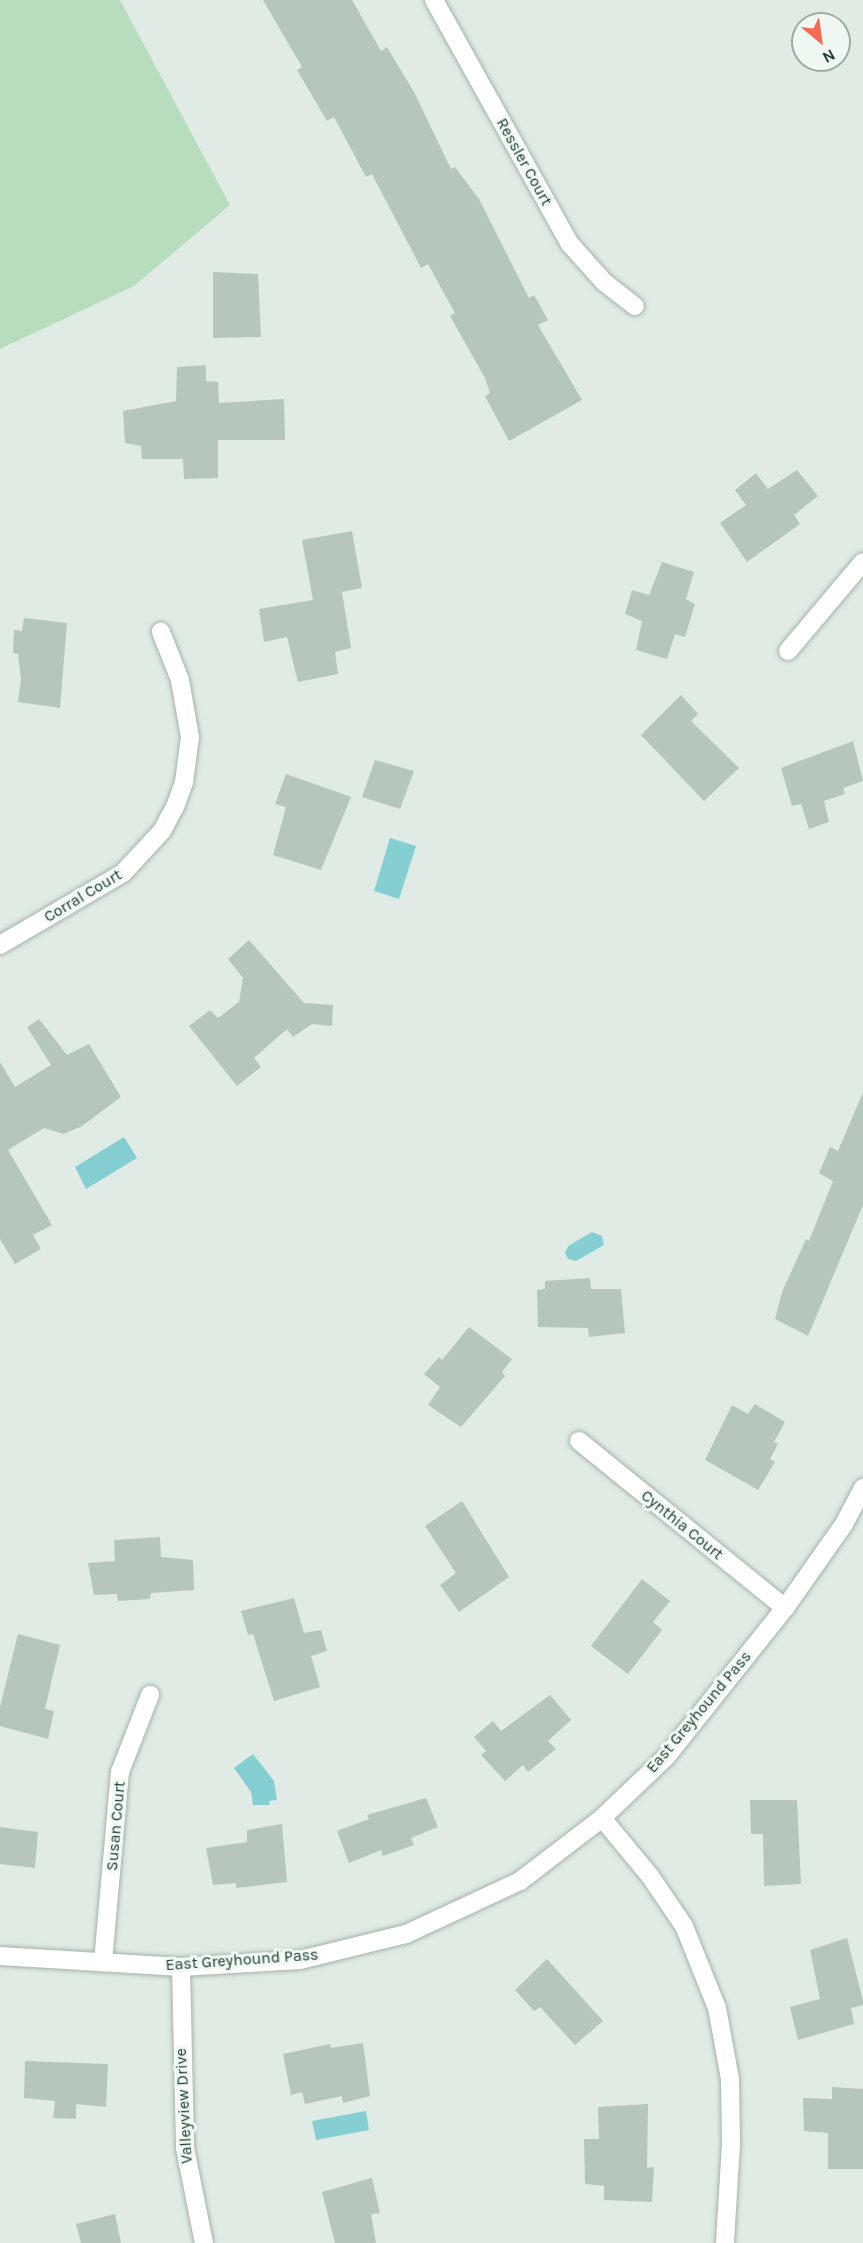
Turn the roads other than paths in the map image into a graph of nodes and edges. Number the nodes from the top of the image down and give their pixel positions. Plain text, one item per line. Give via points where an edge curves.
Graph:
1 (434, 0) edge
2 (635, 306) dead end
3 (863, 562) edge
4 (161, 632) dead end
5 (788, 651) dead end
6 (0, 945) edge
7 (579, 1441) dead end
8 (863, 1488) edge
9 (785, 1608) junction
10 (150, 1695) dead end
11 (602, 1818) junction
12 (0, 1956) edge
13 (104, 1962) junction
14 (182, 1967) junction
15 (204, 2243) edge
16 (725, 2243) edge

1 - 2 street, Ressler Court via 570,244 604,282
3 - 5 street
4 - 6 street, Corral Court via 180,680 190,737 184,782 175,807 162,831 123,873
7 - 9 street, Cynthia Court
8 - 9 street, East Greyhound Pass via 844,1524
9 - 11 street, East Greyhound Pass via 666,1756
10 - 13 street, Susan Court via 120,1772
11 - 14 street, East Greyhound Pass via 520,1881 406,1934 300,1960
11 - 16 street via 650,1876 684,1926 717,2008 730,2079
12 - 13 street, East Greyhound Pass
13 - 14 street, East Greyhound Pass
14 - 15 street, Valleyview Drive via 185,2148

